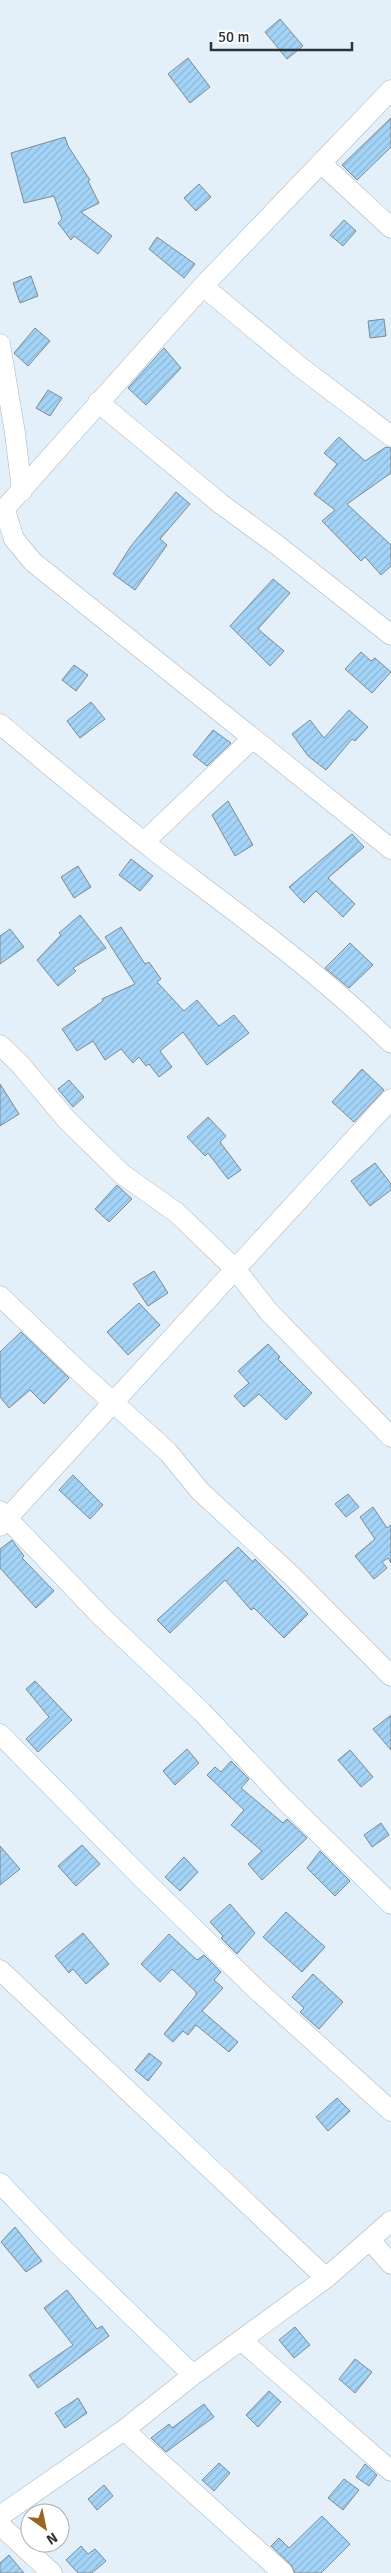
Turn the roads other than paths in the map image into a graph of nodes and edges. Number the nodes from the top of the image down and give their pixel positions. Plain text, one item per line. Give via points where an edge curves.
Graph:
1 (391, 90) edge
2 (321, 163) junction
3 (391, 228) edge
4 (203, 286) junction
5 (0, 344) edge
6 (98, 402) junction
7 (391, 436) edge
8 (22, 490) junction
9 (2, 512) edge
10 (391, 635) edge
11 (0, 724) edge
12 (252, 739) junction
13 (144, 842) junction
14 (391, 848) edge
15 (391, 1043) edge
16 (0, 1045) edge
17 (391, 1099) edge
18 (236, 1270) junction
19 (0, 1296) edge
20 (114, 1403) junction
21 (391, 1437) edge
22 (2, 1519) edge
23 (391, 1676) edge
24 (0, 1734) edge
25 (391, 1904) edge
26 (0, 1970) edge
27 (391, 2111) edge
28 (0, 2183) edge
29 (391, 2221) edge
30 (370, 2240) junction
31 (391, 2264) edge
32 (326, 2278) junction
33 (242, 2340) junction
34 (193, 2375) junction
35 (124, 2430) junction
36 (391, 2471) edge
37 (0, 2516) edge
38 (0, 2525) edge
39 (52, 2573) edge
40 (283, 2573) edge

1 - 2 street
2 - 3 street
2 - 4 street
4 - 6 street
4 - 7 street via 299,366
5 - 8 street
6 - 8 street
6 - 10 street via 221,504
8 - 9 street
9 - 12 street via 14,539 33,562
11 - 13 street
12 - 13 street
12 - 14 street
13 - 15 street via 271,940 367,1019
16 - 18 street via 67,1120 122,1174 177,1213
17 - 18 street
18 - 20 street
18 - 21 street via 269,1312
19 - 20 street
20 - 22 street
20 - 23 street via 168,1452 200,1491 293,1577
22 - 25 street via 202,1712 283,1798
24 - 27 street via 258,1991
26 - 32 street
28 - 34 street
29 - 30 street
30 - 31 street
30 - 32 street
32 - 33 street
33 - 34 street
33 - 36 street
34 - 35 street
35 - 37 street
35 - 40 street
38 - 39 street

